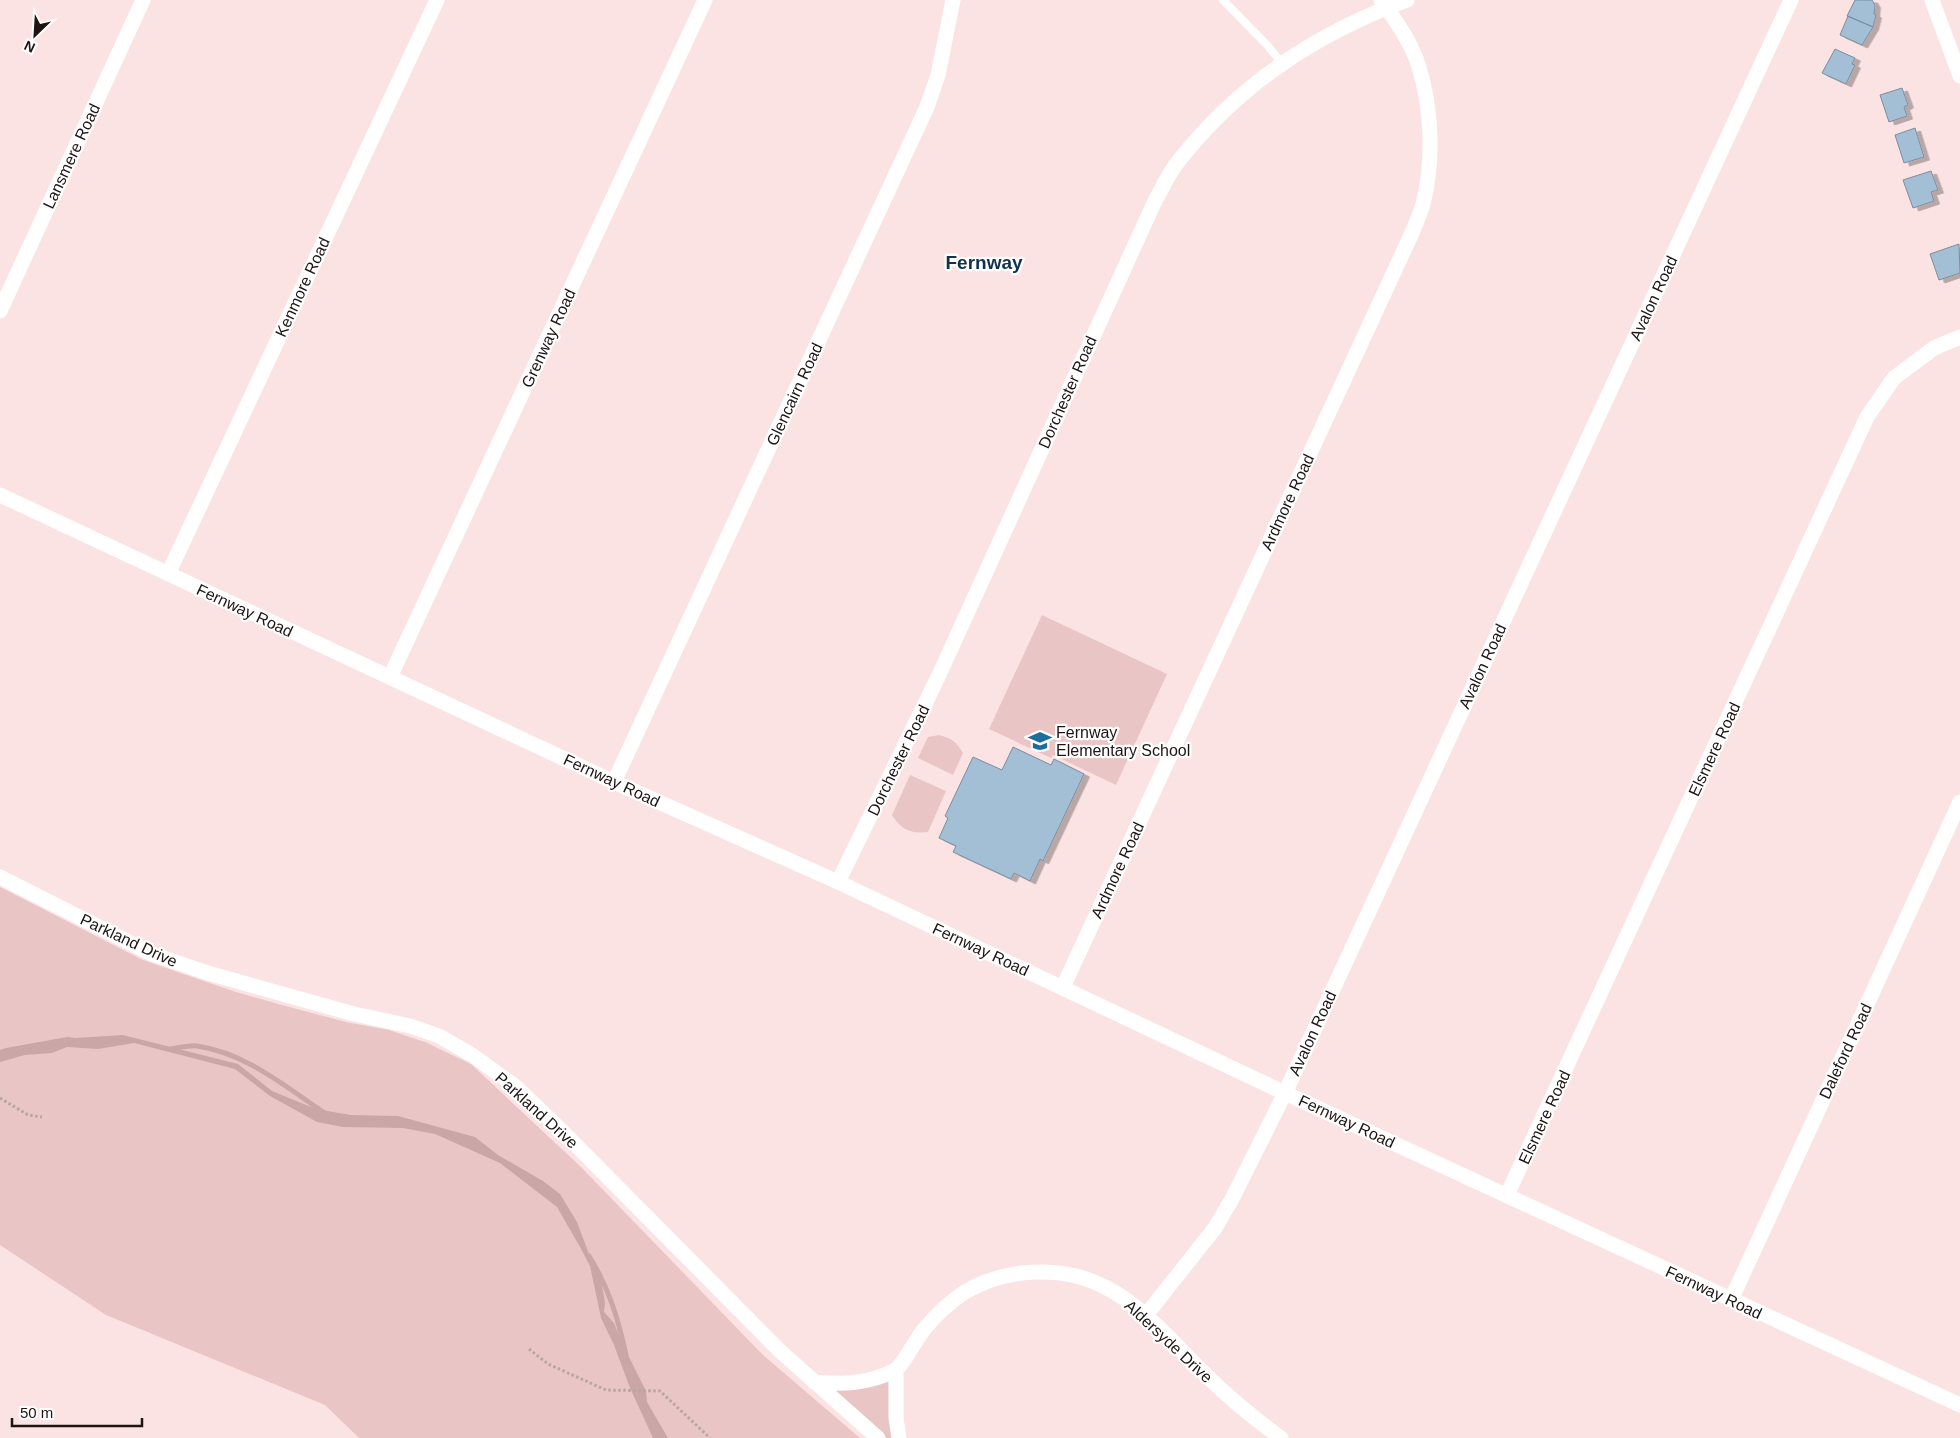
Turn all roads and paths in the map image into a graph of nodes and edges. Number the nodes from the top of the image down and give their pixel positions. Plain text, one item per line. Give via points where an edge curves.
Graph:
1 (143, 0) edge
2 (437, 0) edge
3 (705, 0) edge
4 (953, 0) edge
5 (1223, 0) edge
6 (1407, 0) edge
7 (1791, 0) edge
8 (1932, 0) edge
9 (1383, 4) edge
10 (1282, 63) junction
11 (1960, 76) edge
12 (0, 311) edge
13 (1960, 337) edge
14 (0, 495) edge
15 (168, 574) junction
16 (390, 677) junction
17 (614, 782) junction
18 (1960, 802) edge
19 (0, 877) edge
20 (838, 882) junction
21 (1063, 987) junction
22 (1285, 1093) junction
23 (0, 1098) edge
24 (42, 1117) dead end
25 (1507, 1195) junction
26 (1730, 1300) junction
27 (1146, 1315) junction
28 (529, 1349) dead end
29 (896, 1369) junction
30 (814, 1382) junction
31 (1958, 1399) edge
32 (710, 1438) edge
33 (878, 1438) edge
34 (899, 1438) edge
35 (1281, 1438) edge

1 - 12 street, Lansmere Road
2 - 15 street, Kenmore Road
3 - 16 street, Grenway Road
4 - 17 street, Glencairn Road via 938,75 927,107
5 - 10 lane
6 - 9 street, Dorchester Road
7 - 22 street, Avalon Road
8 - 11 street
9 - 10 street, Dorchester Road
9 - 21 street, Ardmore Road via 1418,62 1425,91 1430,144 1423,204
10 - 20 street, Dorchester Road via 1234,101 1204,131 1176,165 1154,203 939,675
13 - 25 street, Elsmere Road via 1934,348 1894,378 1867,417
14 - 15 street, Fernway Road
15 - 16 street, Fernway Road
16 - 17 street, Fernway Road
17 - 20 street, Fernway Road
18 - 26 street, Daleford Road
19 - 30 street, Parkland Drive via 152,954 354,1014 410,1026 439,1036 472,1055 515,1086
20 - 21 street, Fernway Road
21 - 22 street, Fernway Road
22 - 25 street, Fernway Road
22 - 27 street, Avalon Road via 1215,1228
23 - 24 path via 28,1114
25 - 26 street, Fernway Road
26 - 31 street, Fernway Road
27 - 29 street, Aldersyde Drive via 1103,1285 1072,1275 1044,1272 1015,1274 988,1281 965,1292 947,1306 925,1328
27 - 35 street, Aldersyde Drive via 1208,1376
28 - 32 path via 548,1364 606,1390 660,1391
29 - 30 street via 861,1382
29 - 34 street
30 - 33 street, Parkland Drive

